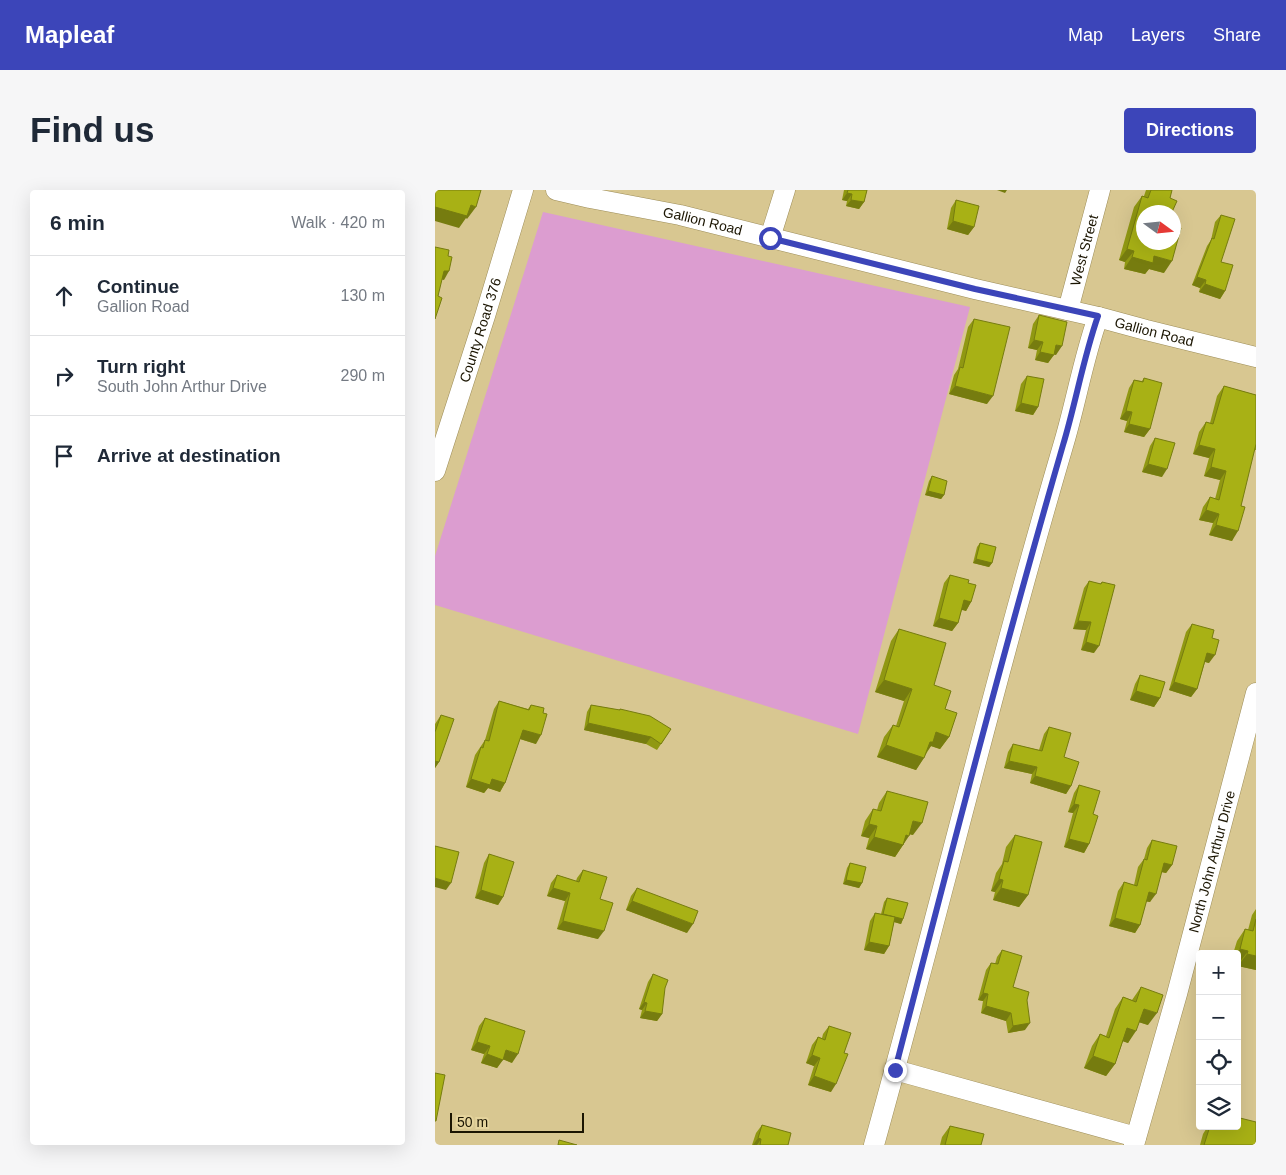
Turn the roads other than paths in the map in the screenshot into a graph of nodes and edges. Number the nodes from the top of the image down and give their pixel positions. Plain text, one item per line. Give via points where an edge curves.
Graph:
1 (523, 190) edge
2 (556, 190) edge
3 (785, 190) edge
4 (1100, 190) edge
5 (770, 238) junction
6 (1068, 310) junction
7 (1098, 316) junction
8 (1256, 357) edge
9 (435, 471) edge
10 (1256, 693) edge
11 (895, 1070) junction
12 (1135, 1141) edge
13 (874, 1145) edge

1 - 9 street, County Road 376
2 - 5 street, Gallion Road via 680,215
3 - 5 street
4 - 6 street, West Street
5 - 6 street, Gallion Road
6 - 7 street, Gallion Road
7 - 8 street, Gallion Road
7 - 11 street via 1011,629
10 - 12 street, North John Arthur Drive
11 - 12 street
11 - 13 street

